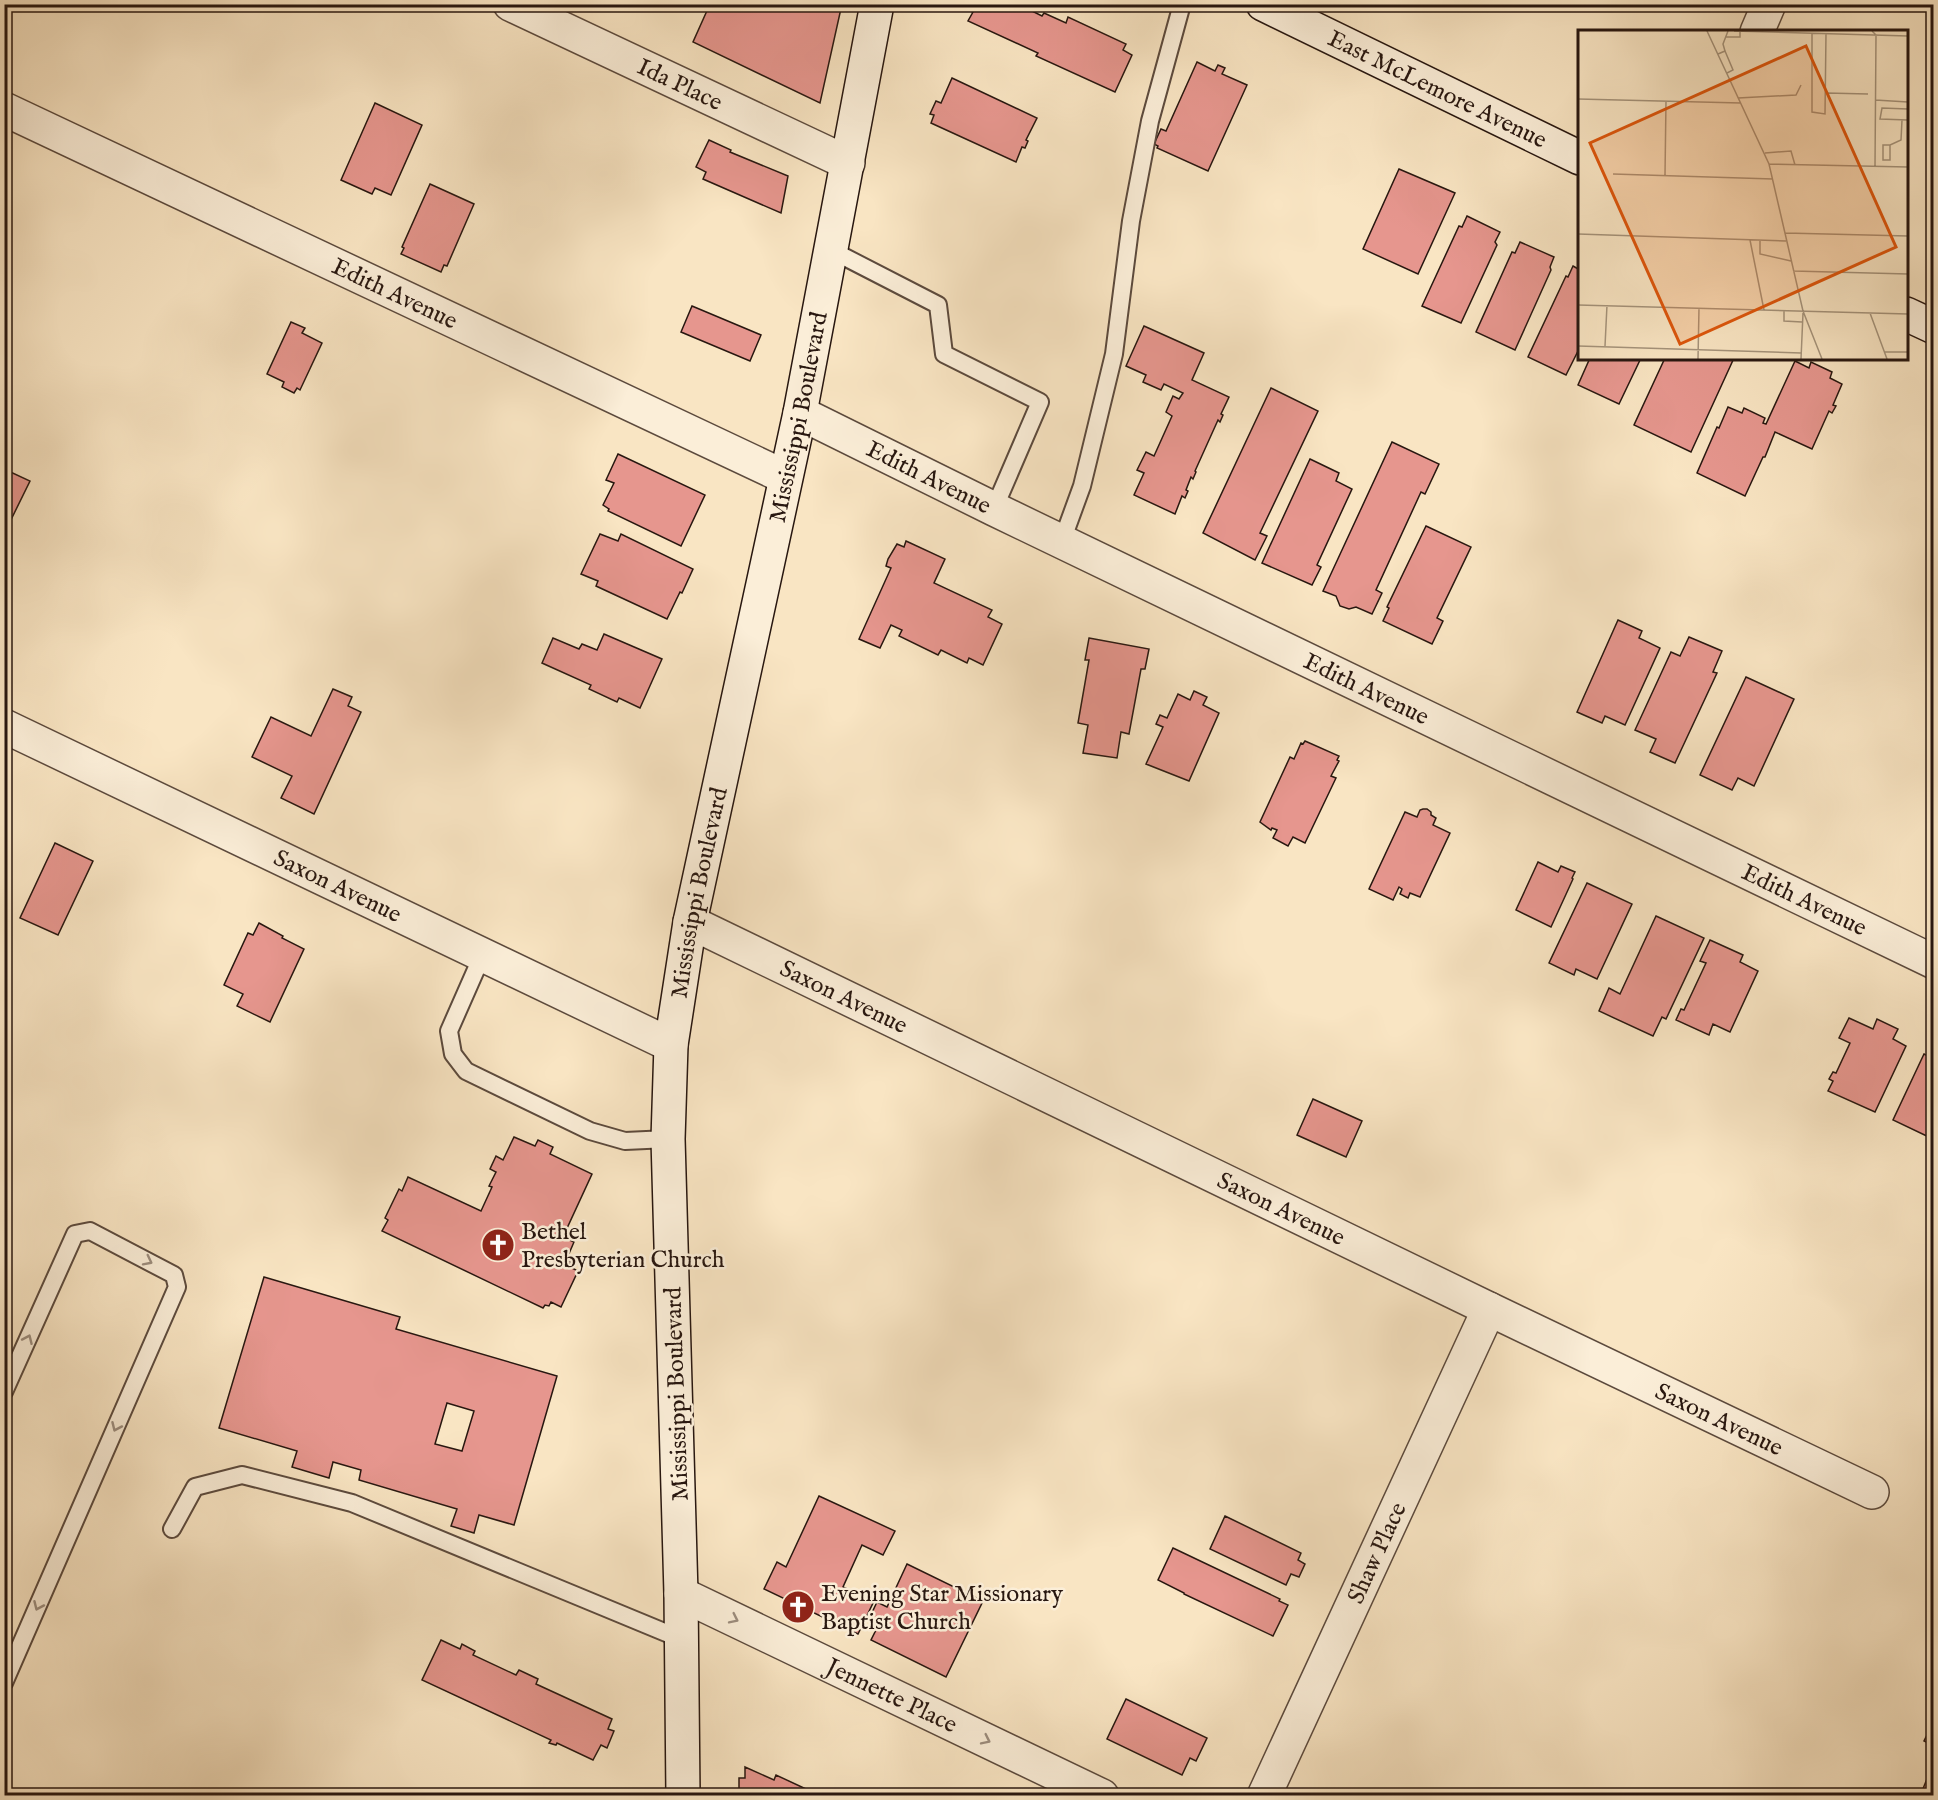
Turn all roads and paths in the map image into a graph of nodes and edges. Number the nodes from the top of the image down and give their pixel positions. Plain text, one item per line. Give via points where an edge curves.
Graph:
1 (510, 4) edge
2 (877, 4) edge
3 (1182, 4) edge
4 (1263, 4) edge
5 (1769, 4) edge
6 (1758, 30) edge
7 (4, 109) edge
8 (1578, 157) edge
9 (848, 163) junction
10 (831, 250) junction
11 (1908, 315) edge
12 (1934, 327) edge
13 (800, 413) junction
14 (785, 477) junction
15 (994, 509) junction
16 (1062, 541) junction
17 (4, 726) edge
18 (690, 922) junction
19 (482, 956) junction
20 (1934, 962) edge
21 (671, 1045) junction
22 (668, 1139) junction
23 (1489, 1309) junction
24 (6, 1385) edge
25 (1872, 1492) dead end
26 (172, 1529) dead end
27 (681, 1594) junction
28 (681, 1639) junction
29 (4, 1683) edge
30 (683, 1796) edge
31 (1102, 1796) edge
32 (1264, 1796) edge

1 - 9 street, Ida Place
2 - 9 street, Mississippi Boulevard
3 - 16 lane via 1150,121 1131,221 1114,354 1082,486
4 - 8 street, East McLemore Avenue
5 - 6 street
7 - 14 street, Edith Avenue
9 - 10 street, Mississippi Boulevard
10 - 13 street, Mississippi Boulevard
10 - 15 lane via 938,305 944,354 1040,402
11 - 12 street
13 - 14 street, Mississippi Boulevard
13 - 15 street, Edith Avenue
14 - 18 street, Mississippi Boulevard
15 - 16 street, Edith Avenue
16 - 20 street, Edith Avenue
17 - 19 street, Saxon Avenue
18 - 21 street, Mississippi Boulevard
18 - 23 street, Saxon Avenue
19 - 21 street, Saxon Avenue
19 - 22 lane via 449,1031 453,1054 466,1071 590,1131 625,1141
21 - 22 street, Mississippi Boulevard
22 - 27 street, Mississippi Boulevard
23 - 25 street, Saxon Avenue
23 - 32 street, Shaw Place
24 -> 29 lane via 75,1234 90,1231 174,1275 177,1287
26 - 28 lane via 195,1487 243,1475 352,1503
27 - 28 street, Mississippi Boulevard
27 -> 31 street, Jennette Place
28 - 30 street, Mississippi Boulevard

